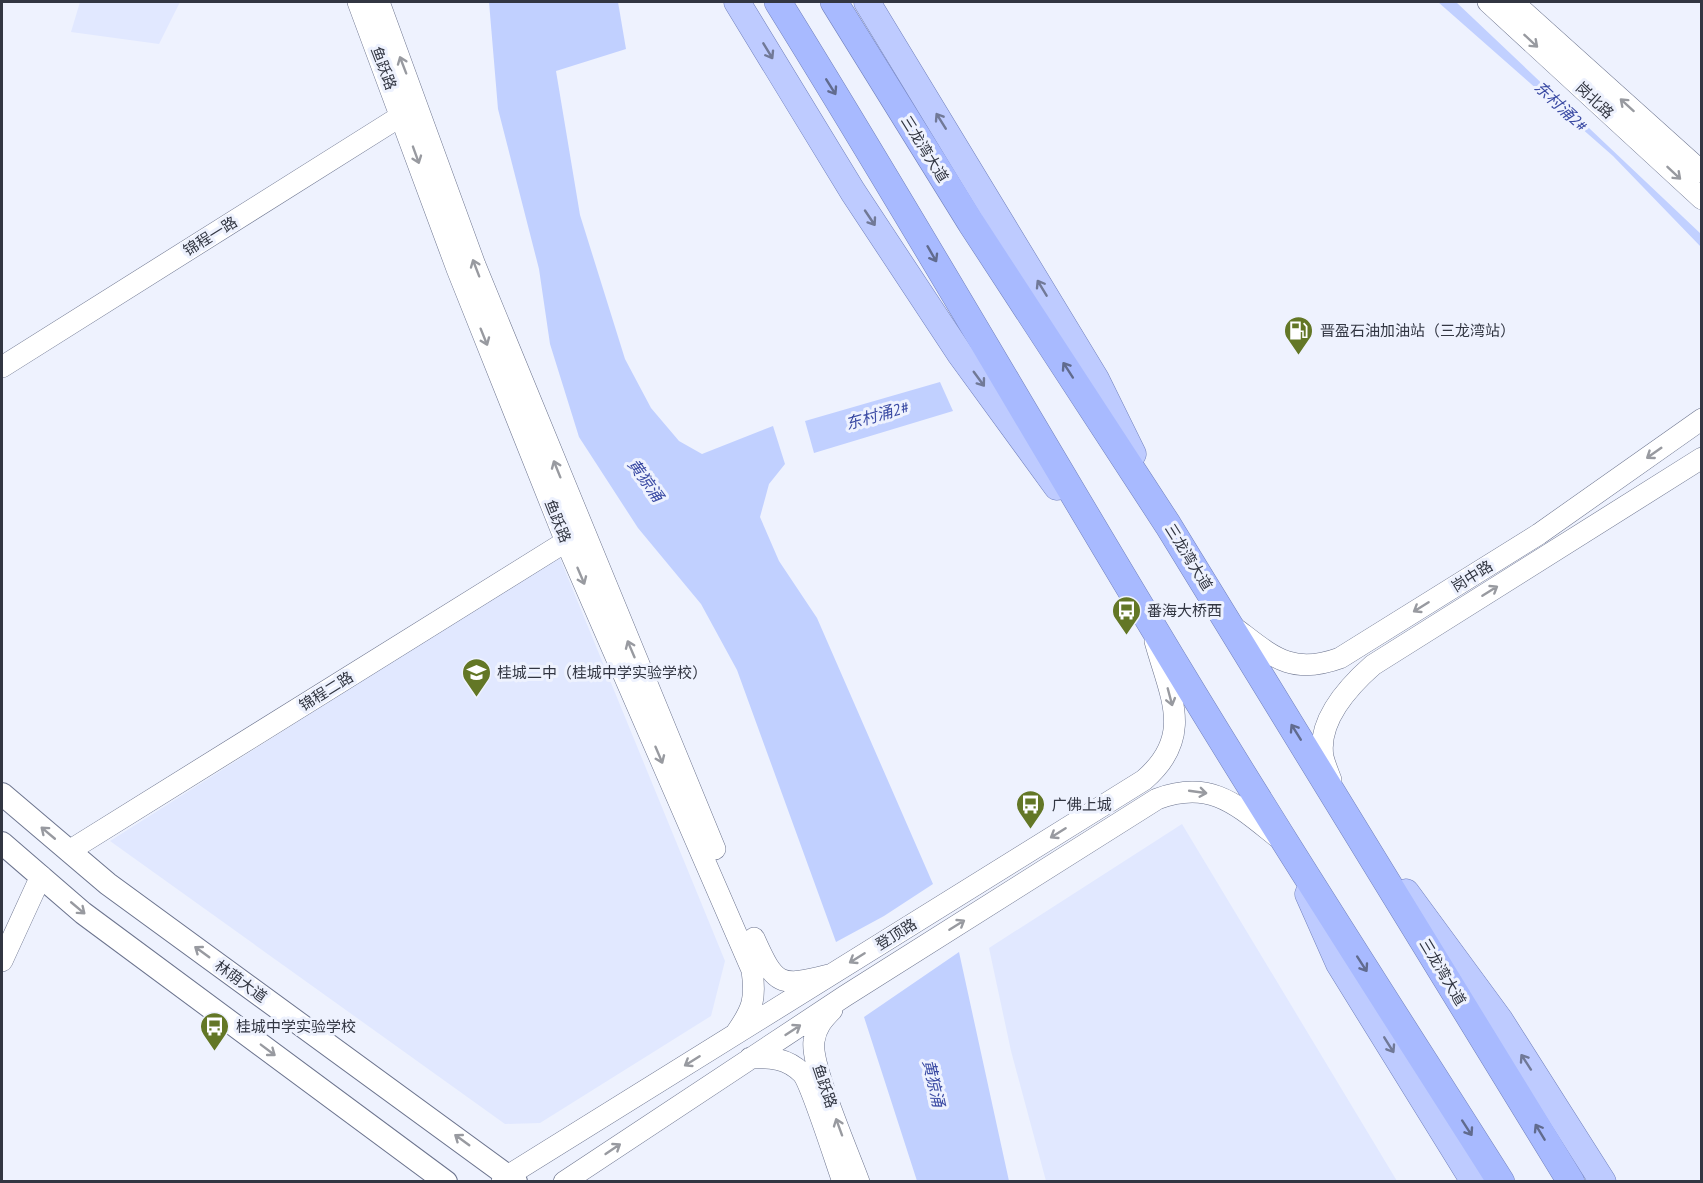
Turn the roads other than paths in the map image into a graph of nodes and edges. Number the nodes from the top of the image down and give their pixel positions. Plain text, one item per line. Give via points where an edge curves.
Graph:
1 (358, 2) edge
2 (379, 2) edge
3 (737, 2) edge
4 (778, 2) edge
5 (834, 2) edge
6 (867, 2) edge
7 (1488, 2) edge
8 (1513, 2) edge
9 (410, 110) junction
10 (1701, 172) edge
11 (1701, 198) edge
12 (2, 367) edge
13 (1701, 419) edge
14 (1701, 458) edge
15 (1168, 525) junction
16 (574, 537) junction
17 (1126, 581) junction
18 (1149, 621) junction
19 (1231, 626) junction
20 (1340, 658) junction
21 (1357, 679) junction
22 (1144, 780) junction
23 (2, 794) edge
24 (1336, 798) junction
25 (1157, 799) junction
26 (2, 843) edge
27 (1285, 844) junction
28 (69, 851) junction
29 (41, 876) junction
30 (2, 961) edge
31 (829, 975) junction
32 (845, 996) junction
33 (736, 1033) junction
34 (750, 1058) junction
35 (509, 1179) edge
36 (446, 1182) edge
37 (564, 1182) edge
38 (843, 1182) edge
39 (859, 1182) edge
40 (1474, 1182) edge
41 (1501, 1182) edge
42 (1571, 1182) edge
43 (1603, 1182) edge

1 - 9 street, 鱼跃路
9 -> 2 street, 鱼跃路
3 -> 17 main road via 853,192 960,354
4 -> 17 highway
15 -> 5 highway, 三龙湾大道
15 -> 6 main road via 1096,379
7 -> 11 street, 岗北路
10 -> 8 street, 岗北路
9 - 12 street, 锦程一路
9 - 16 street, 鱼跃路 via 457,269
13 -> 20 street, 岗中路 via 1539,534
21 -> 14 street, 岗中路
15 - 19 highway, 三龙湾大道
16 - 28 street, 锦程二路
31 -> 16 street, 鱼跃路 via 795,984 776,978 764,962
16 -> 33 street, 鱼跃路 via 752,970 752,1011
17 - 18 highway
18 -> 22 street, 登顶路 via 1173,704 1176,729 1158,768
18 - 27 highway
19 - 20 street, 岗中路 via 1275,659 1292,665
24 -> 19 highway, 三龙湾大道
20 - 21 street via 1339,670 1345,678
21 - 24 street, 岗中路 via 1336,706 1324,735 1323,756
22 - 25 street via 1161,779 1165,784
22 -> 31 street, 登顶路
28 -> 23 main road, 林荫大道
42 -> 24 highway, 三龙湾大道
43 -> 24 main road via 1500,1020
25 -> 27 street, 登顶路 via 1194,790 1221,797
32 -> 25 street, 登顶路
26 - 29 main road
27 -> 40 main road via 1339,964
27 -> 41 highway
35 -> 28 main road, 林荫大道 via 108,884
29 - 30 street
29 -> 36 main road via 83,912
31 - 33 street, 登顶路
34 -> 32 street, 登顶路
39 -> 32 street, 鱼跃路 via 816,1065 813,1042 819,1023
33 -> 35 street, 登顶路
37 -> 34 street, 登顶路
34 - 38 street, 鱼跃路 via 770,1057 804,1074

